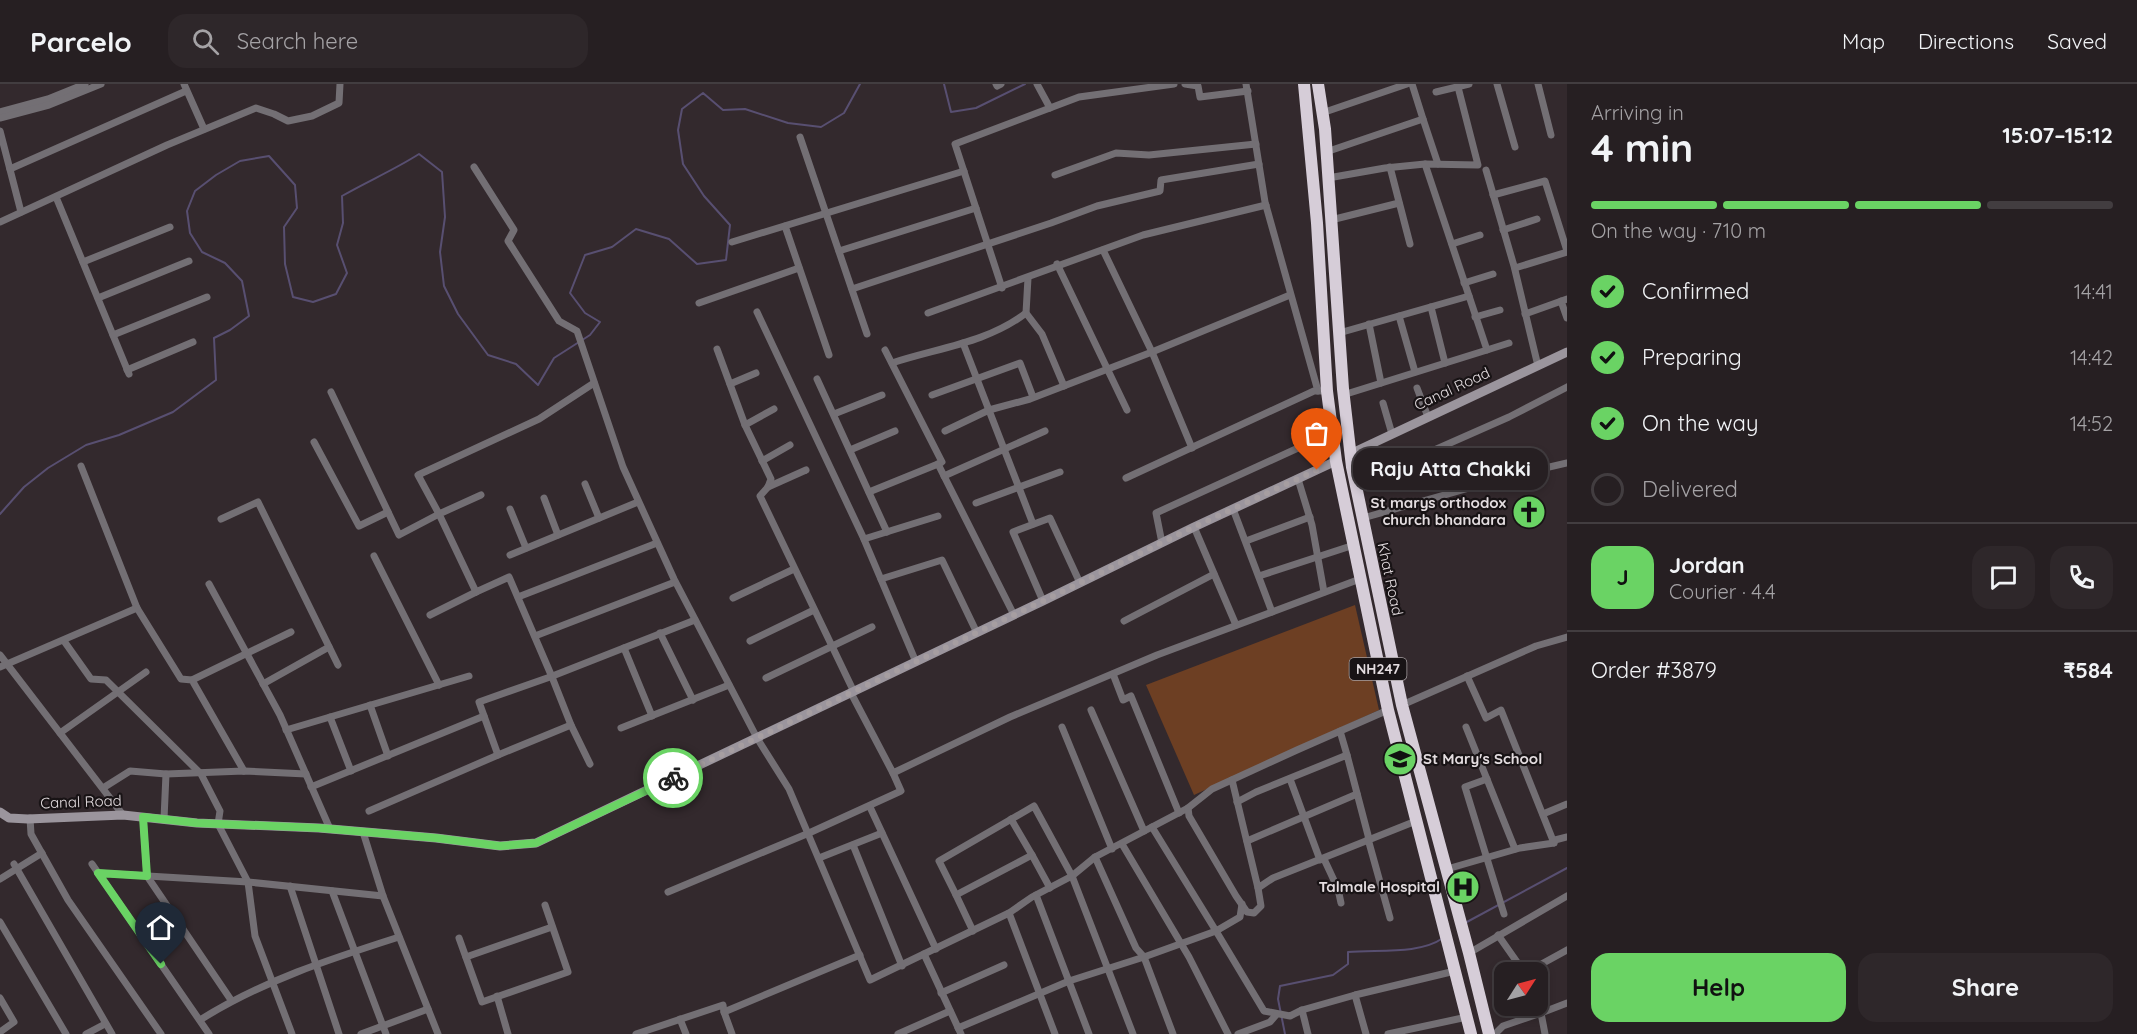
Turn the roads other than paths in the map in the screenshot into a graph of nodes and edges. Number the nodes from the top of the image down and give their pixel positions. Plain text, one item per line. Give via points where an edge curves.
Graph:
1 (85, 84) edge
2 (100, 84) edge
3 (340, 84) edge
4 (996, 84) edge
5 (1001, 84) edge
6 (1174, 84) edge
7 (1185, 84) edge
8 (1304, 84) edge
9 (1318, 84) edge
10 (1407, 84) edge
11 (1412, 84) edge
12 (1469, 84) edge
13 (1497, 84) edge
14 (1538, 84) edge
15 (1038, 86) edge
16 (185, 87) edge
17 (1458, 87) junction
18 (1247, 88) edge
19 (1437, 92) dead end
20 (1050, 108) junction
21 (0, 112) edge
22 (1322, 113) junction
23 (0, 118) edge
24 (1424, 119) junction
25 (204, 129) junction
26 (0, 131) edge
27 (1551, 135) dead end
28 (800, 136) dead end
29 (1256, 144) junction
30 (1515, 147) dead end
31 (1326, 152) junction
32 (1259, 164) junction
33 (1425, 164) junction
34 (1438, 164) junction
35 (474, 167) dead end
36 (1390, 167) junction
37 (10, 169) junction
38 (1486, 170) dead end
39 (964, 171) junction
40 (1055, 175) dead end
41 (1328, 178) junction
42 (1314, 180) junction
43 (1493, 195) junction
44 (56, 197) junction
45 (1399, 203) junction
46 (1266, 205) junction
47 (976, 208) junction
48 (21, 212) junction
49 (826, 213) junction
50 (1537, 219) dead end
51 (1331, 220) junction
52 (0, 222) edge
53 (785, 226) junction
54 (170, 227) dead end
55 (1503, 230) junction
56 (1480, 235) dead end
57 (732, 242) dead end
58 (988, 244) junction
59 (1410, 244) dead end
60 (1452, 244) junction
61 (1103, 250) junction
62 (839, 251) junction
63 (1567, 251) edge
64 (189, 261) dead end
65 (83, 262) junction
66 (1058, 265) junction
67 (799, 268) junction
68 (1515, 268) junction
69 (1493, 274) dead end
70 (1028, 278) junction
71 (1464, 283) junction
72 (1002, 288) junction
73 (852, 289) junction
74 (1290, 295) junction
75 (1469, 296) junction
76 (207, 297) dead end
77 (98, 298) junction
78 (1564, 300) edge
79 (699, 303) dead end
80 (1431, 307) junction
81 (1500, 310) dead end
82 (757, 312) dead end
83 (928, 313) dead end
84 (1026, 313) junction
85 (1526, 314) junction
86 (1399, 316) junction
87 (1475, 317) junction
88 (1567, 318) edge
89 (1369, 324) junction
90 (1339, 333) junction
91 (867, 334) dead end
92 (113, 335) junction
93 (193, 342) dead end
94 (963, 343) junction
95 (1509, 343) dead end
96 (717, 349) dead end
97 (885, 350) dead end
98 (1486, 350) junction
99 (1152, 352) junction
100 (1567, 352) edge
101 (829, 355) dead end
102 (892, 363) junction
103 (1445, 363) junction
104 (1538, 366) junction
105 (1107, 369) junction
106 (1415, 372) junction
107 (756, 373) dead end
108 (976, 377) junction
109 (818, 379) dead end
110 (594, 383) junction
111 (1381, 383) junction
112 (730, 384) junction
113 (1064, 386) junction
114 (1567, 387) edge
115 (1417, 388) dead end
116 (1322, 391) junction
117 (331, 392) dead end
118 (1343, 394) junction
119 (882, 395) dead end
120 (932, 395) dead end
121 (1034, 397) junction
122 (1383, 403) dead end
123 (774, 410) dead end
124 (989, 410) junction
125 (1127, 410) dead end
126 (834, 414) junction
127 (1428, 417) junction
128 (745, 425) junction
129 (895, 431) dead end
130 (945, 431) dead end
131 (1045, 431) dead end
132 (1333, 432) junction
133 (1392, 434) junction
134 (314, 442) dead end
135 (790, 445) dead end
136 (1192, 448) junction
137 (850, 450) junction
138 (1004, 450) junction
139 (1350, 454) junction
140 (762, 461) junction
141 (1336, 461) junction
142 (1567, 463) edge
143 (938, 464) junction
144 (81, 466) dead end
145 (806, 470) dead end
146 (1060, 472) dead end
147 (944, 476) junction
148 (1126, 478) dead end
149 (1298, 479) junction
150 (585, 484) dead end
151 (1355, 484) junction
152 (768, 487) junction
153 (1018, 487) junction
154 (869, 492) junction
155 (481, 495) dead end
156 (544, 498) dead end
157 (639, 502) junction
158 (976, 503) dead end
159 (510, 509) dead end
160 (1233, 509) junction
161 (388, 512) junction
162 (439, 514) junction
163 (938, 516) dead end
164 (1310, 517) junction
165 (599, 518) junction
166 (1362, 518) junction
167 (221, 519) dead end
168 (1033, 524) junction
169 (1194, 527) junction
170 (887, 532) junction
171 (558, 535) junction
172 (864, 539) junction
173 (1246, 541) junction
174 (657, 543) junction
175 (1162, 543) junction
176 (1353, 545) junction
177 (526, 548) junction
178 (510, 555) dead end
179 (374, 556) dead end
180 (1319, 556) junction
181 (794, 569) junction
182 (1214, 574) junction
183 (1259, 576) junction
184 (881, 579) junction
185 (1360, 579) junction
186 (675, 582) junction
187 (1080, 583) junction
188 (209, 584) dead end
189 (476, 592) junction
190 (1324, 592) junction
191 (518, 597) junction
192 (733, 598) dead end
193 (1043, 601) junction
194 (137, 608) junction
195 (814, 610) junction
196 (1272, 612) junction
197 (430, 615) dead end
198 (1014, 615) junction
199 (695, 620) junction
200 (1124, 621) dead end
201 (1236, 625) junction
202 (872, 627) dead end
203 (291, 632) dead end
204 (660, 633) junction
205 (977, 633) junction
206 (535, 636) junction
207 (1565, 638) edge
208 (750, 640) dead end
209 (64, 641) junction
210 (832, 646) junction
211 (329, 647) junction
212 (1567, 647) edge
213 (624, 648) junction
214 (247, 654) junction
215 (0, 655) edge
216 (916, 662) junction
217 (338, 665) dead end
218 (4, 666) edge
219 (146, 672) dead end
220 (1113, 674) junction
221 (469, 676) dead end
222 (1467, 676) junction
223 (552, 677) junction
224 (766, 678) dead end
225 (192, 680) junction
226 (263, 684) junction
227 (439, 685) junction
228 (729, 685) junction
229 (118, 692) junction
230 (853, 692) junction
231 (693, 700) junction
232 (370, 705) junction
233 (1402, 705) junction
234 (1091, 710) dead end
235 (1388, 710) junction
236 (484, 716) junction
237 (652, 716) junction
238 (330, 717) junction
239 (571, 725) junction
240 (1062, 727) dead end
241 (1466, 727) dead end
242 (621, 728) dead end
243 (286, 730) junction
244 (1340, 731) junction
245 (60, 733) junction
246 (757, 738) junction
247 (498, 754) junction
248 (1347, 755) junction
249 (388, 756) junction
250 (590, 764) dead end
251 (244, 771) junction
252 (351, 771) junction
253 (200, 773) junction
254 (893, 773) junction
255 (166, 774) junction
256 (306, 774) junction
257 (1290, 779) junction
258 (1487, 779) junction
259 (1232, 780) junction
260 (311, 787) junction
261 (103, 788) junction
262 (1357, 794) junction
263 (1237, 802) junction
264 (1567, 804) edge
265 (870, 807) junction
266 (1188, 808) junction
267 (369, 811) dead end
268 (0, 812) edge
269 (1179, 813) junction
270 (123, 814) junction
271 (1543, 814) junction
272 (143, 817) junction
273 (1303, 817) junction
274 (30, 818) junction
275 (165, 819) junction
276 (1011, 819) junction
277 (1416, 821) junction
278 (218, 824) junction
279 (1152, 827) junction
280 (330, 829) junction
281 (1144, 831) junction
282 (363, 832) junction
283 (809, 833) junction
284 (882, 833) junction
285 (1567, 837) edge
286 (1369, 839) junction
287 (1246, 841) junction
288 (1554, 843) junction
289 (1122, 844) junction
290 (853, 845) junction
291 (1112, 849) junction
292 (1515, 849) junction
293 (42, 853) junction
294 (1032, 855) junction
295 (1095, 856) junction
296 (1486, 857) junction
297 (819, 858) junction
298 (1322, 859) junction
299 (92, 864) dead end
300 (15, 866) junction
301 (1447, 869) junction
302 (98, 873) junction
303 (147, 876) junction
304 (1072, 876) junction
305 (0, 879) edge
306 (248, 882) junction
307 (290, 886) junction
308 (1050, 888) junction
309 (1258, 888) junction
310 (332, 891) junction
311 (668, 892) dead end
312 (1036, 895) junction
313 (383, 896) junction
314 (956, 896) junction
315 (1567, 896) edge
316 (1341, 903) dead end
317 (1242, 904) junction
318 (544, 905) dead end
319 (1009, 913) junction
320 (1504, 915) dead end
321 (1390, 918) dead end
322 (0, 921) edge
323 (552, 927) junction
324 (974, 931) junction
325 (1216, 931) junction
326 (3, 934) edge
327 (1498, 935) junction
328 (399, 937) junction
329 (459, 938) dead end
330 (1181, 944) junction
331 (936, 949) junction
332 (1567, 950) edge
333 (355, 951) junction
334 (1469, 953) junction
335 (924, 954) junction
336 (860, 955) junction
337 (466, 957) junction
338 (1144, 957) junction
339 (1518, 962) edge
340 (1544, 962) edge
341 (316, 964) junction
342 (1004, 965) dead end
343 (902, 966) junction
344 (1107, 970) junction
345 (1455, 971) junction
346 (1069, 981) junction
347 (272, 982) junction
348 (941, 993) junction
349 (1040, 993) junction
350 (1355, 995) junction
351 (497, 996) junction
352 (0, 998) edge
353 (231, 1000) junction
354 (1567, 1003) edge
355 (428, 1009) junction
356 (1302, 1010) junction
357 (1548, 1010) edge
358 (950, 1011) junction
359 (724, 1012) junction
360 (1276, 1015) junction
361 (1532, 1016) edge
362 (1542, 1016) edge
363 (1467, 1017) junction
364 (680, 1019) junction
365 (200, 1020) junction
366 (105, 1024) junction
367 (384, 1026) junction
368 (959, 1031) edge
369 (0, 1032) edge
370 (66, 1034) edge
371 (86, 1034) edge
372 (112, 1034) edge
373 (161, 1034) edge
374 (209, 1034) edge
375 (292, 1034) edge
376 (339, 1034) edge
377 (361, 1034) edge
378 (386, 1034) edge
379 (438, 1034) edge
380 (508, 1034) edge
381 (636, 1034) edge
382 (686, 1034) edge
383 (732, 1034) edge
384 (899, 1034) edge
385 (1055, 1034) edge
386 (1089, 1034) edge
387 (1133, 1034) edge
388 (1173, 1034) edge
389 (1228, 1034) edge
390 (1238, 1034) edge
391 (1308, 1034) edge
392 (1366, 1034) edge
393 (1388, 1034) edge
394 (1471, 1034) edge
395 (1489, 1034) edge
396 (1495, 1034) edge
397 (1545, 1034) edge

1 - 21 street
2 - 23 street via 49,105
3 - 25 street via 339,103 312,116 288,121 256,108
4 - 5 street
6 - 20 street via 1079,97
7 - 18 street via 1198,86 1200,97
8 - 42 highway, Khat Road / NH247
9 - 22 highway, Khat Road / NH247
10 - 22 street
11 - 24 street
12 - 17 street
13 - 30 street
14 - 27 street
15 - 20 street
16 - 25 street
16 - 37 street
17 - 19 street
17 - 34 street via 1478,165
18 - 29 street
20 - 39 street via 955,144
22 - 31 highway, Khat Road / NH247
24 - 31 street
24 - 34 street
25 - 44 street
26 - 37 street
28 - 49 street
29 - 32 street
29 - 40 street via 1149,156 1116,153
31 - 41 highway, Khat Road / NH247
32 - 46 street
32 - 58 street via 1161,180 1161,191 1097,206
33 - 34 street
33 - 36 street
33 - 60 street
35 - 110 street via 514,231 508,241 559,321 577,331
36 - 41 street
36 - 45 street
37 - 48 street
38 - 43 street
39 - 47 street
39 - 49 street
41 - 42 highway
41 - 51 highway, Khat Road / NH247
42 - 116 highway, Khat Road / NH247
43 - 55 street
43 - 63 street via 1545,181
44 - 48 street
44 - 65 street
45 - 51 street
45 - 59 street
46 - 61 street via 1143,235
46 - 74 street
47 - 58 street
47 - 62 street
48 - 52 street
49 - 53 street
49 - 62 street
50 - 55 street
51 - 90 highway, Khat Road / NH247
53 - 57 street
53 - 67 street
54 - 65 street
55 - 68 street
56 - 60 street
58 - 72 street
58 - 73 street
60 - 71 street
61 - 66 street
61 - 99 street
62 - 73 street
63 - 68 street
64 - 77 street
65 - 77 street
66 - 70 street
66 - 105 street
67 - 79 street
67 - 101 street
68 - 85 street
69 - 71 street
70 - 72 street
70 - 84 street
71 - 75 street
72 - 83 street
73 - 91 street
74 - 99 street
74 - 116 street
75 - 80 street
75 - 87 street
76 - 92 street
77 - 92 street
78 - 85 street
78 - 88 street
80 - 86 street
80 - 103 street
81 - 87 street
82 - 172 street
84 - 94 street via 1010,325
84 - 113 street via 1042,334
85 - 104 street
86 - 89 street
86 - 106 street
87 - 98 street
89 - 90 street
89 - 111 street
90 - 118 highway, Khat Road / NH247
92 - 93 street via 128,372
94 - 102 street
94 - 108 street
95 - 98 street
96 - 112 street
97 - 102 street
98 - 103 street
99 - 105 street
99 - 136 street
100 - 104 street, Canal Road
102 - 143 street via 942,462
103 - 106 street
104 - 127 street, Canal Road
105 - 113 street
105 - 125 street
106 - 111 street
107 - 112 street
108 - 120 street
108 - 121 street via 1020,363
108 - 124 street
109 - 126 street
110 - 157 street
110 - 162 street via 538,419 418,475
111 - 118 street
112 - 128 street
113 - 121 street
114 - 151 street via 1509,417
115 - 127 street
116 - 132 highway, Khat Road / NH247
116 - 136 street via 1314,391
117 - 161 street
118 - 139 highway, Khat Road / NH247
119 - 126 street
121 - 124 street
122 - 133 street
123 - 128 street
124 - 130 street
124 - 138 street
126 - 137 street
127 - 133 street, Canal Road
128 - 140 street
129 - 137 street
131 - 138 street
132 - 141 highway, Khat Road / NH247
132 - 175 street via 1156,513
133 - 139 street, Canal Road
134 - 161 street via 359,526
135 - 140 street
136 - 148 street
137 - 154 street
138 - 147 street
138 - 153 street
139 - 141 highway
139 - 151 highway, Khat Road / NH247
140 - 152 street via 771,479
141 - 149 street, Canal Road
141 - 176 highway, Khat Road / NH247
142 - 166 street
143 - 147 street
143 - 154 street
144 - 194 street
145 - 152 street
146 - 153 street
147 - 198 street
149 - 160 street, Canal Road
149 - 164 street
150 - 165 street
151 - 166 highway, Khat Road / NH247
152 - 181 street via 760,496
153 - 158 street
153 - 168 street
154 - 170 street
155 - 162 street
156 - 171 street
157 - 165 street
157 - 174 street
159 - 177 street
160 - 169 street, Canal Road
160 - 173 street
161 - 162 street via 399,534
162 - 189 street
163 - 170 street
164 - 173 street
164 - 180 street
165 - 171 street
166 - 233 highway, Khat Road / NH247
167 - 211 street via 258,502
168 - 187 street via 1050,518
168 - 193 street via 1012,532
169 - 175 street, Canal Road
169 - 182 street
170 - 172 street
171 - 177 street
172 - 184 street
173 - 183 street
174 - 186 street
174 - 191 street
175 - 187 street, Canal Road
176 - 180 street
176 - 185 highway, Khat Road / NH247
177 - 178 street
179 - 227 street
180 - 183 street
180 - 190 street
181 - 192 street
181 - 195 street
182 - 200 street
182 - 201 street
183 - 196 street
184 - 205 street via 942,560
184 - 216 street
185 - 190 street
185 - 235 highway, Khat Road / NH247
186 - 199 street
186 - 206 street
187 - 193 street, Canal Road
188 - 214 street
189 - 191 street via 509,577
189 - 197 street
190 - 196 street
191 - 206 street
193 - 198 street, Canal Road
194 - 209 street
194 - 225 street via 181,679
195 - 208 street
195 - 210 street
196 - 201 street
198 - 205 street, Canal Road
199 - 204 street
199 - 228 street
201 - 220 street
202 - 210 street
203 - 214 street
204 - 213 street
204 - 231 street
205 - 216 street, Canal Road
206 - 223 street
207 - 212 street
207 - 222 street via 1536,646
209 - 218 street
209 - 229 street via 92,679 106,680
210 - 224 street
210 - 230 street
211 - 217 street
211 - 226 street
213 - 223 street
213 - 237 street
214 - 225 street
214 - 226 street
215 - 218 street
216 - 230 street, Canal Road
218 - 245 street
219 - 229 street
220 - 254 street via 1010,717
220 - 269 street via 1123,700 1131,696
221 - 227 street
222 - 233 street
222 - 271 street via 1486,718 1501,710
223 - 236 street via 479,702
223 - 239 street
225 - 251 street
226 - 243 street
227 - 232 street
228 - 231 street
228 - 246 street
229 - 245 street
229 - 253 street
230 - 246 street, Canal Road
230 - 254 street
231 - 237 street
232 - 238 street
232 - 249 street
233 - 235 highway
233 - 301 highway, Khat Road / NH247
234 - 281 street
235 - 244 street
235 - 277 highway, Khat Road / NH247
236 - 247 street
236 - 249 street
237 - 242 street
238 - 243 street
238 - 252 street
239 - 247 street
239 - 250 street
240 - 291 street
241 - 258 street
243 - 256 street
244 - 248 street
244 - 259 street
245 - 261 street
246 - 282 street, Canal Road via 536,843 500,846
246 - 283 street via 789,789
247 - 267 street
248 - 257 street
248 - 262 street
249 - 252 street
251 - 253 street
251 - 256 street
252 - 260 street
253 - 255 street
253 - 278 street via 220,811
254 - 265 street via 901,791
255 - 261 street via 130,771
255 - 275 street
256 - 260 street
257 - 263 street
257 - 273 street
258 - 292 street
258 - 296 street via 1465,787
259 - 263 street
259 - 266 street via 1212,789
260 - 280 street
261 - 270 street
262 - 273 street
262 - 286 street
263 - 287 street
264 - 271 street
265 - 283 street
265 - 284 street
266 - 269 street
266 - 317 street via 1189,816
268 - 274 street, Canal Road via 9,818
269 - 279 street
270 - 272 street, Canal Road
270 - 274 street, Canal Road
271 - 288 street
272 - 275 street, Canal Road
272 - 303 street
273 - 287 street
273 - 298 street
274 - 293 street via 31,834
275 - 278 street, Canal Road
276 - 294 street
276 - 304 street via 1034,806
276 - 314 street via 939,861
277 - 286 street
277 - 345 highway, Khat Road / NH247
278 - 280 street, Canal Road
278 - 306 street
279 - 281 street
279 - 325 street
280 - 282 street, Canal Road
281 - 289 street
282 - 313 street
283 - 297 street
283 - 311 street
284 - 290 street
284 - 331 street
285 - 288 street
286 - 298 street
286 - 321 street
287 - 309 street
288 - 292 street
289 - 291 street
289 - 330 street
290 - 297 street
290 - 343 street
291 - 295 street
292 - 296 street
293 - 300 street
293 - 373 street via 68,900
294 - 308 street
294 - 314 street
295 - 304 street
295 - 338 street via 1136,948
296 - 301 street
296 - 320 street
297 - 336 street
298 - 309 street
298 - 316 street
299 - 302 street
300 - 305 street
300 - 366 street
301 - 334 highway, Khat Road / NH247
302 - 303 street
302 - 365 street
303 - 306 street
303 - 353 street
304 - 308 street
304 - 344 street
306 - 307 street
306 - 347 street via 255,936
307 - 310 street
307 - 341 street
308 - 312 street
309 - 317 street via 1262,906 1254,913 1247,912
310 - 313 street
310 - 333 street
312 - 319 street
312 - 346 street
313 - 328 street
314 - 324 street
315 - 327 street
317 - 325 street via 1240,917
318 - 323 street
319 - 324 street
319 - 349 street
322 - 326 street
323 - 337 street
323 - 351 street via 568,972
324 - 331 street
325 - 330 street
325 - 360 street via 1264,1011
326 - 370 street
327 - 334 street
327 - 339 street
328 - 333 street
328 - 355 street
329 - 337 street
330 - 338 street
330 - 389 street
331 - 335 street
332 - 340 street
333 - 341 street
333 - 367 street
334 - 395 highway, Khat Road / NH247
335 - 343 street
335 - 348 street
336 - 343 street via 870,980
336 - 359 street
337 - 351 street via 482,1002
338 - 344 street
338 - 388 street
341 - 347 street
341 - 376 street
342 - 348 street
344 - 346 street
344 - 387 street
345 - 350 street
345 - 363 highway, Khat Road / NH247
346 - 349 street
346 - 386 street
347 - 353 street
347 - 375 street
348 - 358 street
349 - 368 street
349 - 385 street
350 - 356 street
350 - 392 street
351 - 380 street
352 - 369 street via 14,1022
353 - 365 street
354 - 357 street
355 - 367 street
355 - 379 street
356 - 360 street via 1290,1016
356 - 391 street
358 - 368 street
358 - 384 street
359 - 364 street via 723,1005
359 - 383 street
360 - 390 street via 1270,1022
361 - 396 street via 1503,1026
362 - 397 street
363 - 393 street
363 - 394 highway, Khat Road / NH247
364 - 381 street
364 - 382 street
365 - 374 street
366 - 371 street
366 - 372 street
367 - 377 street
367 - 378 street

